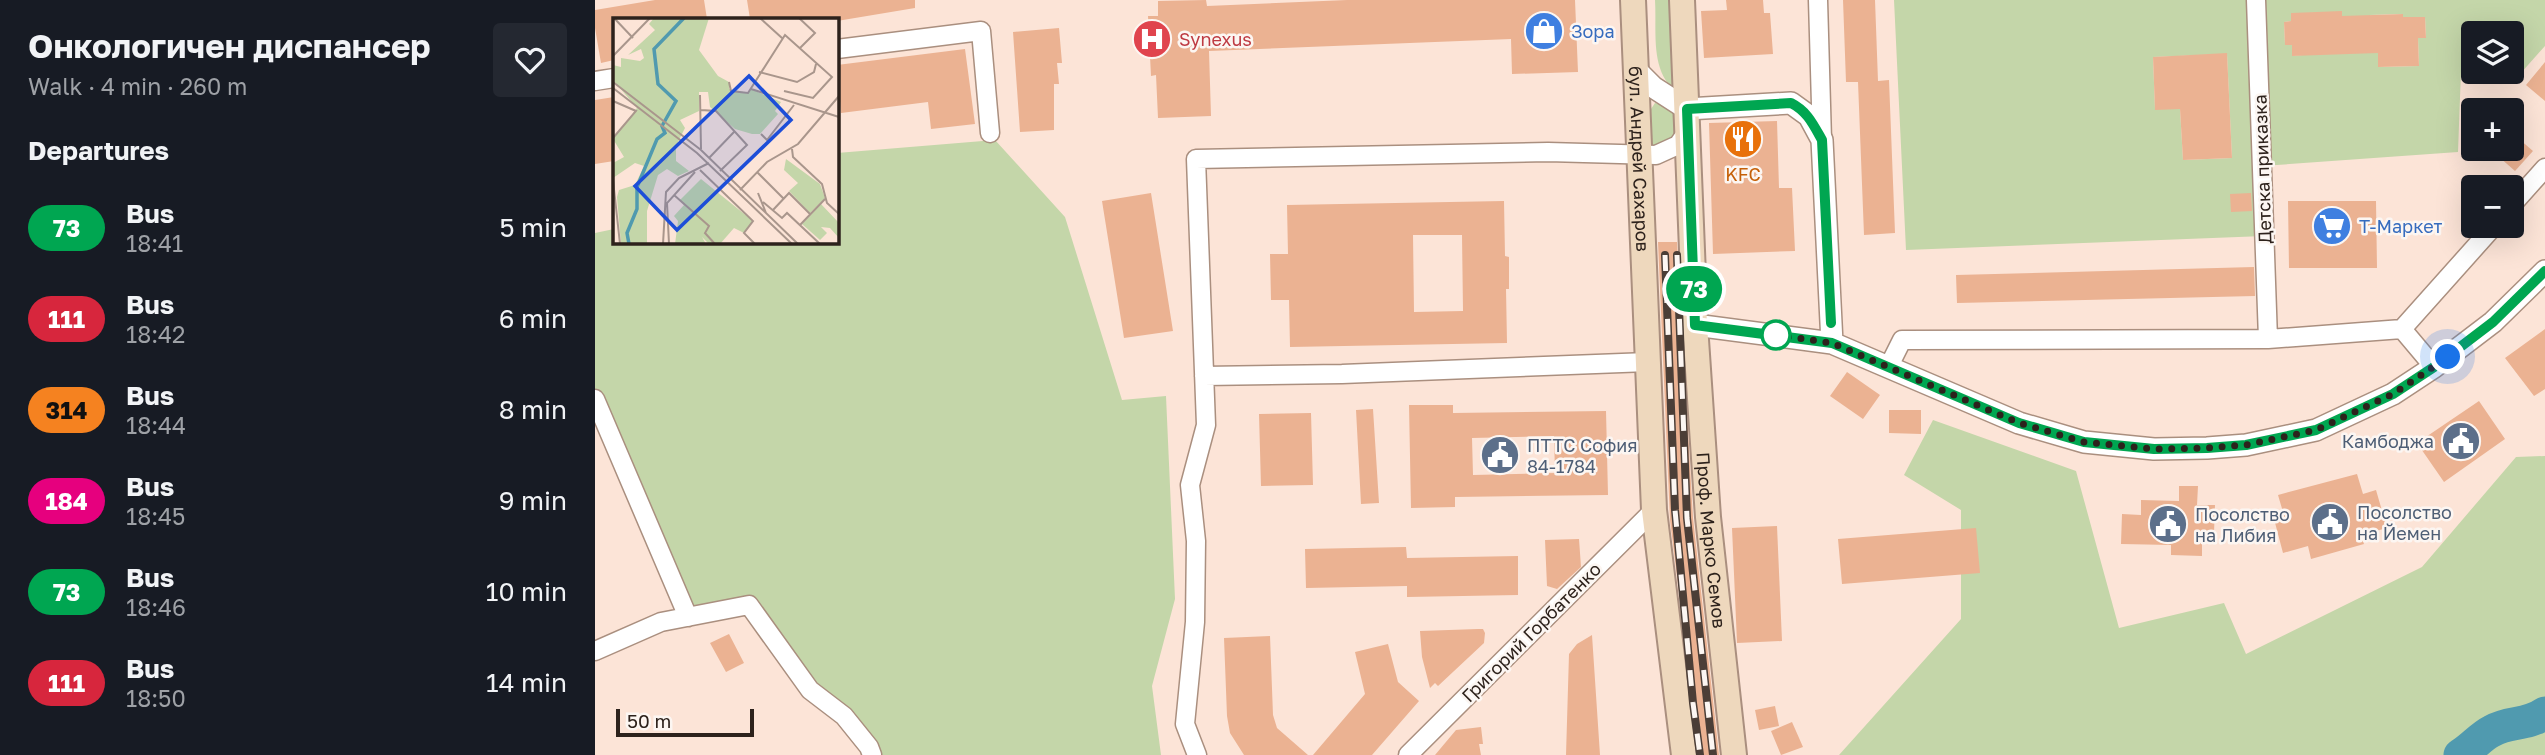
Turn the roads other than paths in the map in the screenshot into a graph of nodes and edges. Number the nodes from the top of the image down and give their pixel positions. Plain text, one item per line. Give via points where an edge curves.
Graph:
1 (1633, 0) edge
2 (1682, 0) edge
3 (1818, 0) edge
4 (2256, 0) edge
5 (838, 49) edge
6 (1636, 70) junction
7 (613, 78) edge
8 (595, 81) edge
9 (1693, 116) junction
10 (990, 133) dead end
11 (1822, 140) junction
12 (1640, 154) junction
13 (2545, 168) edge
14 (2524, 191) edge
15 (2483, 238) edge
16 (2545, 271) edge
17 (1695, 325) junction
18 (2402, 329) junction
19 (2268, 339) junction
20 (1832, 343) junction
21 (1648, 362) junction
22 (1889, 366) junction
23 (2434, 367) junction
24 (1204, 376) junction
25 (595, 399) edge
26 (1654, 510) junction
27 (688, 617) junction
28 (595, 651) edge
29 (872, 755) edge
30 (1197, 755) edge
31 (1408, 755) edge
32 (1684, 755) edge
33 (1734, 755) edge

1 - 6 main road, бул. Андрей Сахаров
2 - 9 main road
3 - 11 street
4 - 19 street, Детска приказка
5 - 10 street via 981,32
6 - 9 street
6 - 12 main road, бул. Андрей Сахаров
7 - 8 street
9 - 11 street via 1791,103 1809,117
9 - 12 street via 1678,145 1656,155
9 - 17 main road
11 - 20 street
12 - 21 main road, бул. Андрей Сахаров
12 - 24 street via 1196,159
13 - 14 street
15 - 18 street
16 - 23 street via 2493,322
17 - 20 street
17 - 33 main road, Проф. Марко Семов via 1708,517
18 - 19 street
18 - 23 street
19 - 22 street via 1902,340
20 - 22 street
21 - 24 street
21 - 26 main road
22 - 23 street via 2019,423 2084,442 2154,449 2246,445 2316,430 2393,394
24 - 30 street via 1206,425 1190,485 1196,541 1195,622 1185,724
25 - 27 street
26 - 31 street, Григорий Горбатенко
26 - 32 main road
27 - 28 street via 661,622
27 - 29 street via 748,605 810,690 844,716

